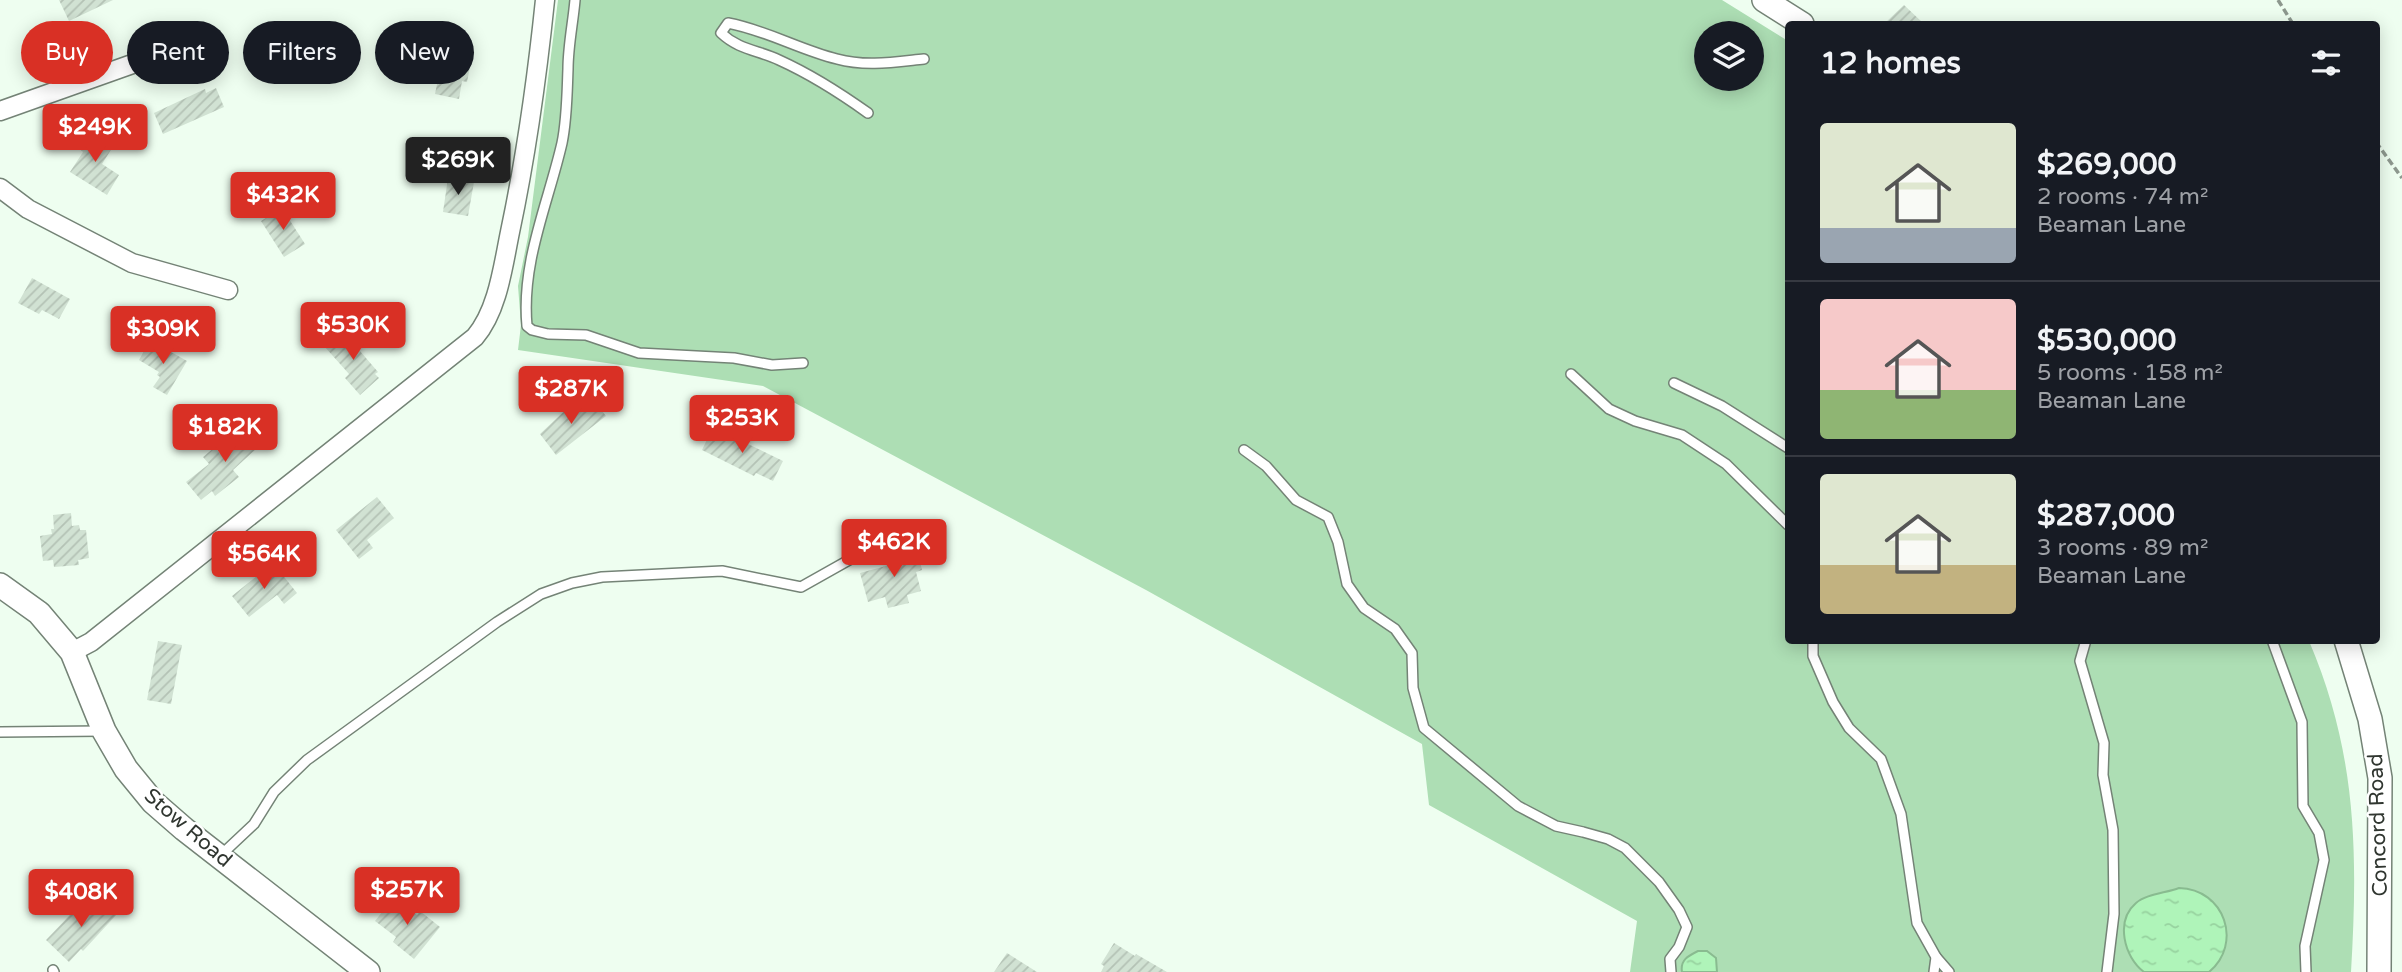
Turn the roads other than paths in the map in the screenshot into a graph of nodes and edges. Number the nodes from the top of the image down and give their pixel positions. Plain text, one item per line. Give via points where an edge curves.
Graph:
1 (545, 0) edge
2 (575, 0) edge
3 (1765, 0) edge
4 (1797, 21) edge
5 (924, 60) dead end
6 (127, 66) edge
7 (0, 111) edge
8 (868, 113) dead end
9 (0, 188) edge
10 (228, 290) dead end
11 (803, 363) dead end
12 (1571, 374) dead end
13 (1674, 383) dead end
14 (1785, 445) edge
15 (1244, 450) dead end
16 (1785, 522) edge
17 (881, 542) dead end
18 (0, 584) edge
19 (1813, 644) edge
20 (2085, 644) edge
21 (2273, 644) edge
22 (2347, 644) edge
23 (72, 652) junction
24 (104, 731) junction
25 (0, 732) edge
26 (220, 857) junction
27 (1936, 957) junction
28 (368, 972) edge
29 (1671, 972) edge
30 (1934, 972) edge
31 (1949, 972) edge
32 (2107, 972) edge
33 (2306, 972) edge
34 (2379, 972) edge

1 - 23 street via 522,172 486,324 91,642
2 - 11 lane via 564,129 527,279 527,326 548,334 586,335 639,353 772,365
3 - 4 street
5 - 8 lane via 876,64 838,60 752,27 728,23 721,33 732,43 778,59
6 - 7 street
9 - 10 street via 28,209 132,263
12 - 16 lane via 1609,409 1682,435 1726,464
13 - 14 lane
15 - 29 lane via 1266,466 1296,500 1328,517 1347,584 1364,608 1395,629 1412,653 1413,688 1424,728 1518,806 1556,826 1625,848 1659,882 1687,927 1670,959
17 - 26 lane via 801,587 722,571 602,577 541,594 307,760
18 - 23 street, Stow Road via 39,613
19 - 27 lane via 1813,656 1833,702 1849,728 1881,759 1901,814 1917,923
20 - 32 lane via 2080,661 2104,743 2103,775 2113,830 2115,914
21 - 33 lane via 2302,722 2303,806 2319,833 2324,860 2305,946
22 - 34 street, Concord Road via 2370,719 2380,778
23 - 24 street, Stow Road
24 - 25 lane
24 - 26 street, Stow Road via 153,802
26 - 28 street, Stow Road
27 - 30 lane
27 - 31 lane

